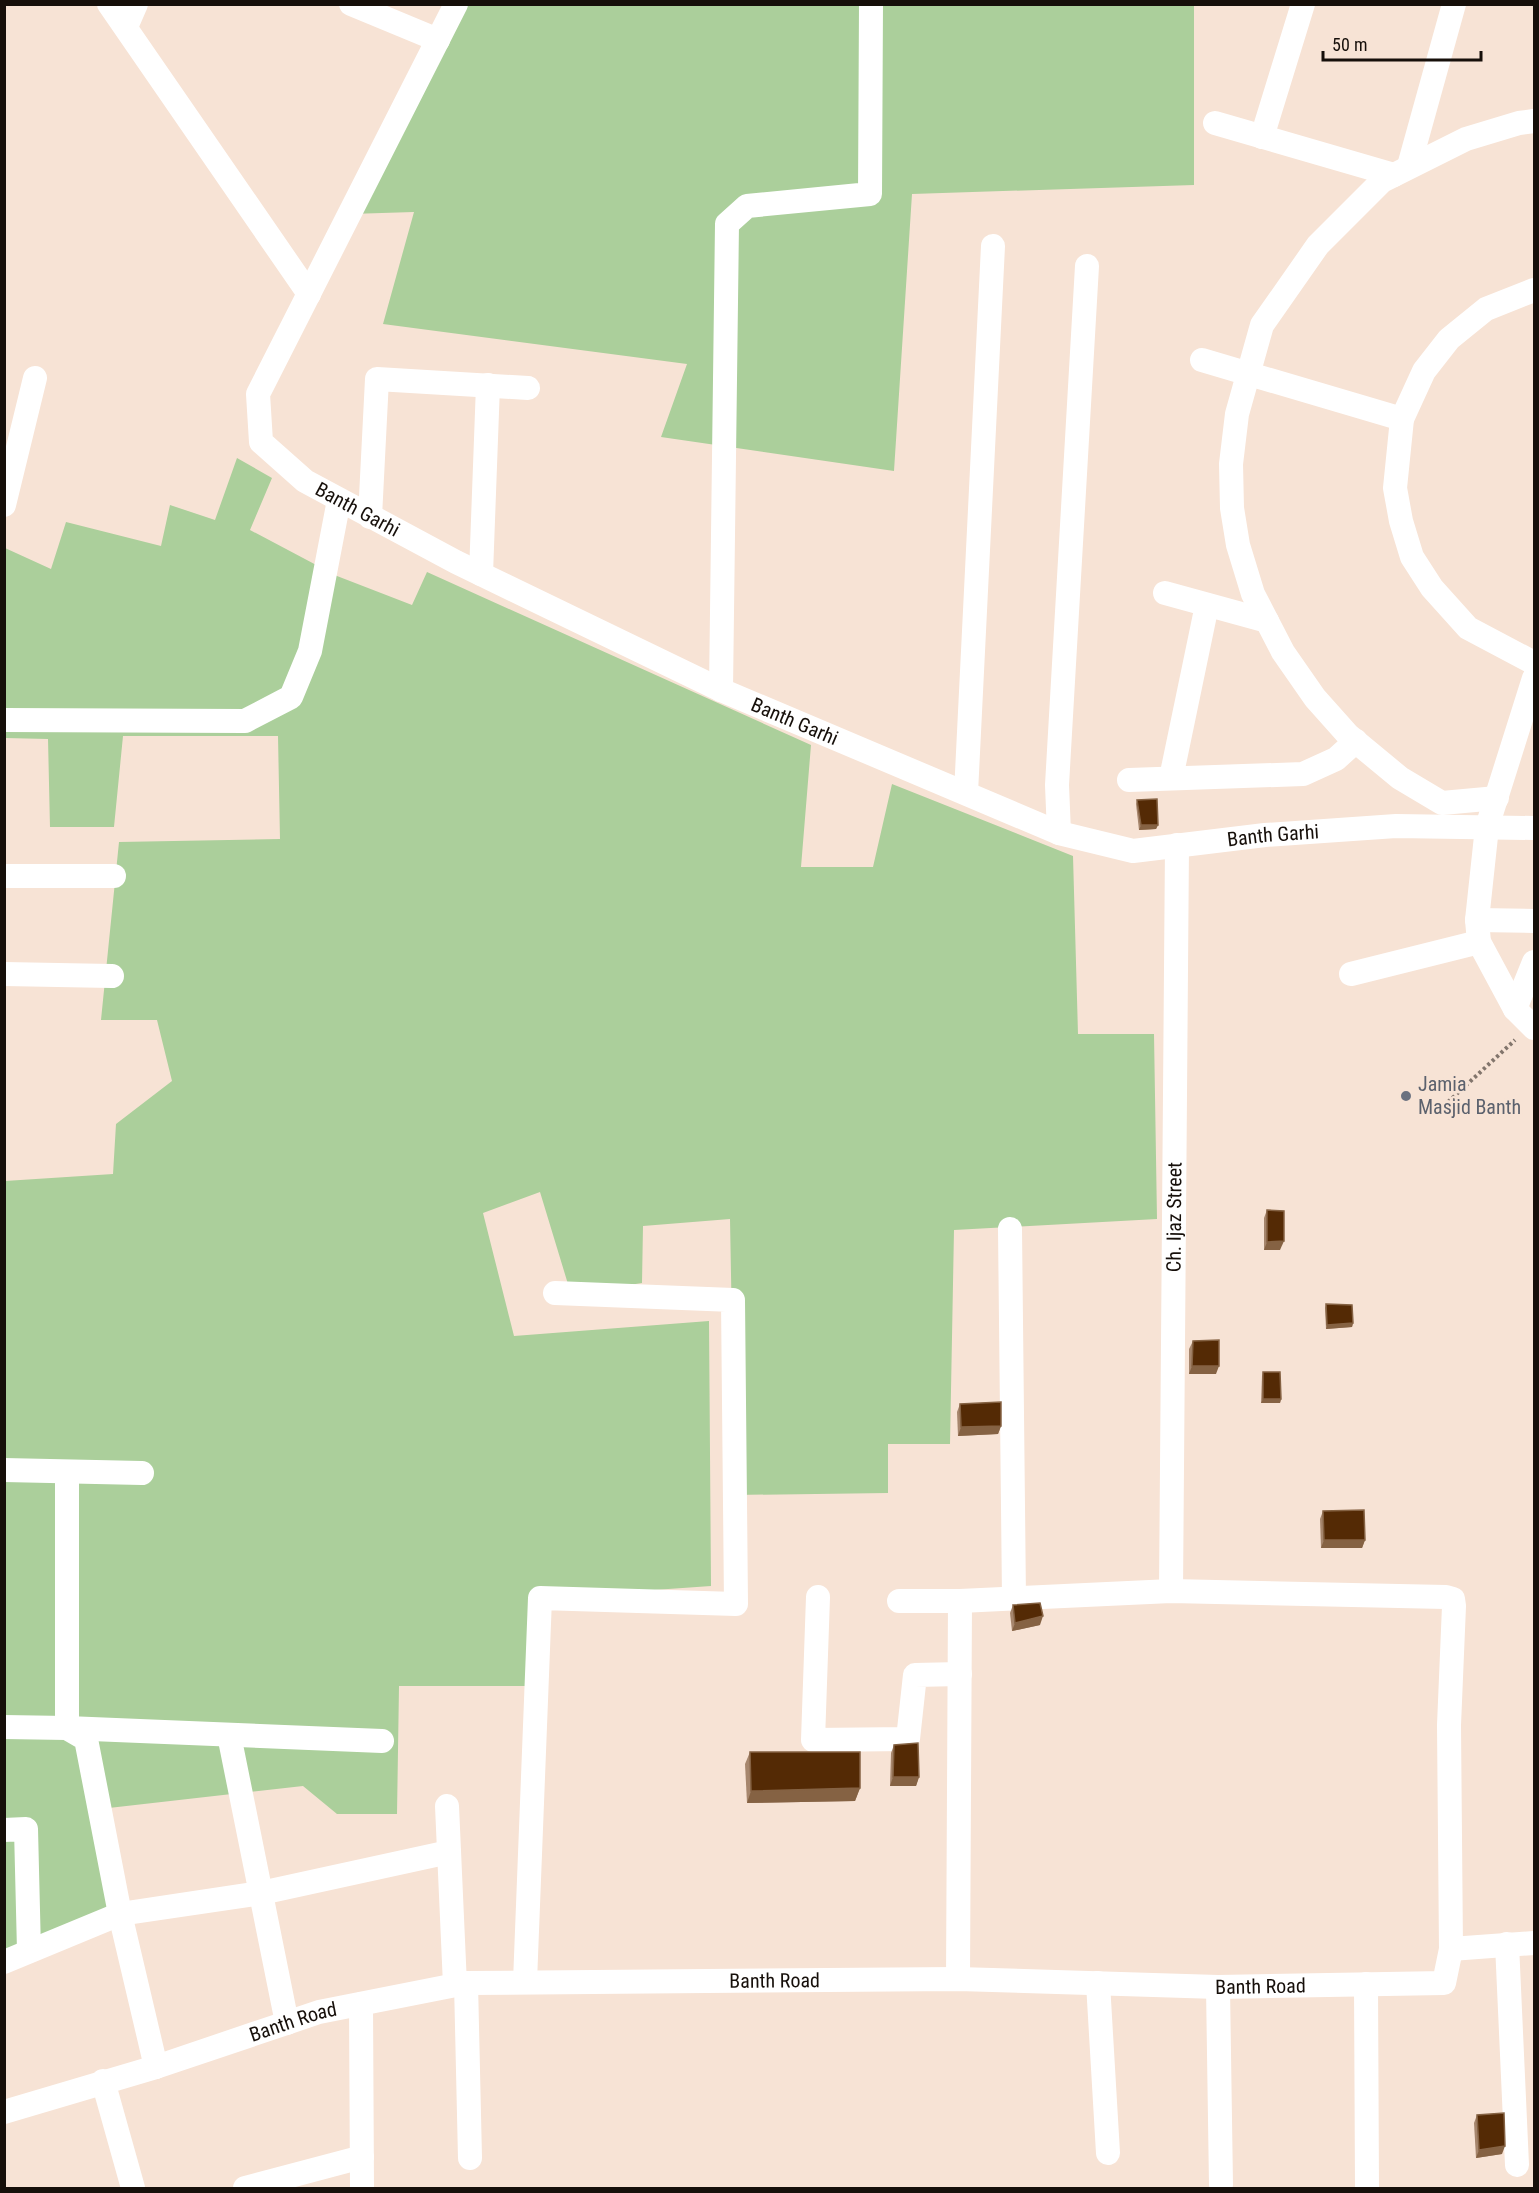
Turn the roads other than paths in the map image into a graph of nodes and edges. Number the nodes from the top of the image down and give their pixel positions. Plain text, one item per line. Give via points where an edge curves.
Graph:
1 (109, 4) edge
2 (136, 4) edge
3 (351, 4) edge
4 (456, 4) edge
5 (871, 4) edge
6 (1303, 4) edge
7 (1454, 4) edge
8 (126, 27) junction
9 (438, 40) junction
10 (1534, 121) edge
11 (1215, 123) dead end
12 (1262, 137) junction
13 (1402, 171) junction
14 (993, 246) dead end
15 (1087, 266) dead end
16 (1534, 290) edge
17 (309, 294) junction
18 (1202, 360) dead end
19 (1249, 373) junction
20 (35, 378) dead end
21 (488, 385) junction
22 (528, 388) dead end
23 (1402, 419) junction
24 (339, 500) junction
25 (4, 505) edge
26 (370, 517) junction
27 (481, 574) junction
28 (1165, 593) dead end
29 (1208, 604) junction
30 (1267, 621) junction
31 (1534, 663) edge
32 (1534, 678) edge
33 (721, 690) junction
34 (4, 720) edge
35 (1356, 741) junction
36 (1171, 778) junction
37 (1129, 780) dead end
38 (966, 793) junction
39 (1497, 798) junction
40 (1487, 827) junction
41 (1534, 828) edge
42 (1059, 833) junction
43 (1177, 846) junction
44 (4, 876) edge
45 (114, 876) dead end
46 (1534, 921) edge
47 (1478, 931) junction
48 (1534, 962) edge
49 (4, 974) edge
50 (1352, 974) dead end
51 (112, 976) dead end
52 (1527, 1020) edge
53 (1010, 1229) dead end
54 (555, 1293) dead end
55 (4, 1470) edge
56 (67, 1472) junction
57 (142, 1473) dead end
58 (1171, 1591) junction
59 (818, 1597) dead end
60 (1014, 1599) junction
61 (899, 1601) dead end
62 (960, 1601) junction
63 (960, 1674) junction
64 (4, 1727) edge
65 (67, 1728) junction
66 (229, 1735) junction
67 (382, 1742) dead end
68 (447, 1806) dead end
69 (4, 1830) edge
70 (449, 1852) junction
71 (261, 1893) junction
72 (120, 1914) junction
73 (1534, 1943) edge
74 (1507, 1944) junction
75 (1451, 1949) junction
76 (29, 1951) junction
77 (4, 1962) edge
78 (958, 1979) junction
79 (525, 1982) junction
80 (1098, 1983) junction
81 (461, 1984) junction
82 (1366, 1984) junction
83 (1218, 1987) junction
84 (361, 2004) junction
85 (287, 2023) junction
86 (156, 2067) junction
87 (103, 2081) junction
88 (4, 2112) edge
89 (1108, 2153) dead end
90 (362, 2157) junction
91 (470, 2158) dead end
92 (1517, 2165) dead end
93 (1221, 2186) dead end
94 (133, 2188) edge
95 (245, 2188) edge
96 (362, 2188) edge
97 (1367, 2188) edge

1 - 8 street
2 - 8 street
3 - 9 street
4 - 9 street, Banth Garhi
5 - 33 street via 870,194 747,206 727,224
6 - 12 street
7 - 13 street
8 - 17 street
9 - 17 street, Banth Garhi
10 - 13 street via 1466,139
11 - 12 street
12 - 13 street
13 - 19 street via 1382,181 1318,245 1262,325
14 - 38 street
15 - 42 street via 1057,785
16 - 23 street via 1486,309 1449,339 1424,370
17 - 24 street, Banth Garhi via 258,394 261,442 305,482
18 - 19 street
19 - 23 street
19 - 30 street via 1232,454 1233,508 1238,545 1253,594
20 - 25 street
21 - 22 street
21 - 26 street via 377,379
21 - 27 street
23 - 31 street via 1395,488 1412,557 1432,588 1468,628
24 - 26 street, Banth Garhi
24 - 34 street via 310,651 291,697 245,721
26 - 27 street, Banth Garhi
27 - 33 street, Banth Garhi
28 - 29 street
29 - 30 street
29 - 36 street
30 - 35 street via 1315,698
32 - 39 street
33 - 38 street, Banth Garhi
35 - 36 street via 1336,759 1303,774
35 - 39 street via 1400,778 1442,803
36 - 37 street
38 - 42 street, Banth Garhi
39 - 40 street
40 - 41 street, Banth Garhi
40 - 43 street, Banth Garhi via 1388,826
40 - 47 street
42 - 43 street, Banth Garhi via 1133,851
43 - 58 street, Ch. Ijaz Street
44 - 45 street
46 - 47 street
47 - 50 street
47 - 52 street
48 - 52 street
49 - 51 street
53 - 60 street
54 - 79 street via 733,1300 736,1604 540,1598
55 - 56 street
56 - 57 street
56 - 65 street
58 - 60 street
58 - 75 street via 1453,1599 1449,1725
59 - 63 street via 813,1740 908,1739 915,1675
60 - 62 street
61 - 62 street
62 - 63 street
63 - 78 street
64 - 65 street
65 - 66 street
65 - 72 street via 86,1739
66 - 67 street
66 - 71 street
68 - 70 street
69 - 76 street via 26,1829
70 - 71 street
70 - 81 street
71 - 72 street
71 - 85 street
72 - 76 street
72 - 86 street
73 - 74 street
74 - 75 street
74 - 92 street
75 - 82 street, Banth Road via 1444,1983
76 - 77 street
78 - 79 street, Banth Road
78 - 80 street, Banth Road
79 - 81 street, Banth Road
80 - 83 street, Banth Road
80 - 89 street
81 - 84 street, Banth Road
81 - 91 street
82 - 83 street, Banth Road
82 - 97 street
83 - 93 street
84 - 85 street, Banth Road
84 - 90 street
85 - 86 street, Banth Road
86 - 87 street, Banth Road
87 - 88 street, Banth Road
87 - 94 street
90 - 95 street
90 - 96 street

